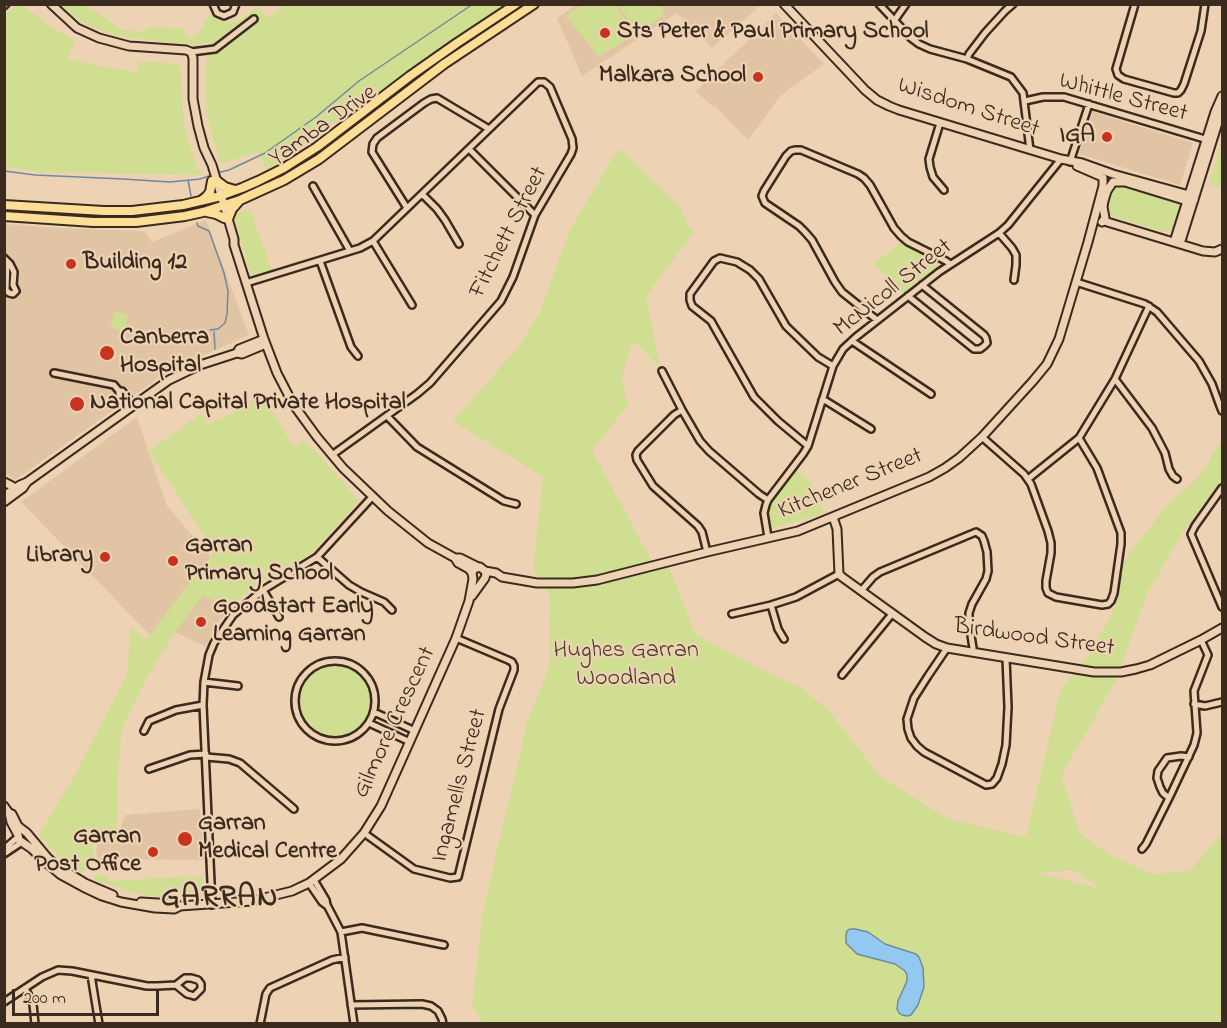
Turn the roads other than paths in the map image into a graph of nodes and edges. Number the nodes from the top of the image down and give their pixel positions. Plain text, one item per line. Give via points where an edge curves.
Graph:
1 (51, 4) edge
2 (213, 4) edge
3 (236, 4) edge
4 (516, 4) edge
5 (784, 4) edge
6 (879, 4) edge
7 (906, 4) edge
8 (1013, 4) edge
9 (1135, 4) edge
10 (1205, 4) edge
11 (533, 5) edge
12 (254, 19) dead end
13 (894, 21) junction
14 (191, 52) junction
15 (967, 59) junction
16 (1222, 96) edge
17 (1024, 101) junction
18 (1089, 104) junction
19 (940, 123) junction
20 (489, 129) junction
21 (1209, 141) junction
22 (469, 149) junction
23 (1030, 150) junction
24 (1061, 159) junction
25 (1070, 162) junction
26 (213, 177) junction
27 (1109, 178) junction
28 (313, 186) dead end
29 (235, 190) junction
30 (944, 190) dead end
31 (422, 194) junction
32 (219, 196) junction
33 (1190, 199) junction
34 (240, 200) junction
35 (200, 201) junction
36 (4, 205) edge
37 (222, 206) junction
38 (407, 208) junction
39 (203, 212) junction
40 (535, 214) junction
41 (4, 216) edge
42 (226, 218) junction
43 (1100, 218) junction
44 (999, 233) junction
45 (373, 241) junction
46 (1178, 241) junction
47 (459, 244) dead end
48 (1222, 248) edge
49 (350, 251) junction
50 (6, 260) edge
51 (320, 261) junction
52 (950, 264) junction
53 (1014, 280) dead end
54 (1076, 282) junction
55 (246, 283) junction
56 (922, 285) junction
57 (908, 296) junction
58 (412, 305) dead end
59 (1149, 306) junction
60 (877, 320) junction
61 (265, 341) junction
62 (852, 341) junction
63 (358, 356) dead end
64 (833, 366) junction
65 (663, 371) dead end
66 (54, 373) dead end
67 (1115, 379) junction
68 (931, 394) dead end
69 (822, 400) junction
70 (132, 407) junction
71 (682, 410) junction
72 (1222, 411) edge
73 (387, 416) junction
74 (871, 429) dead end
75 (982, 437) junction
76 (1078, 438) junction
77 (808, 446) junction
78 (332, 455) junction
79 (1028, 479) junction
80 (1177, 479) dead end
81 (4, 482) edge
82 (1222, 488) edge
83 (11, 492) edge
84 (372, 496) junction
85 (768, 500) junction
86 (4, 502) edge
87 (516, 504) dead end
88 (833, 517) junction
89 (768, 537) junction
90 (707, 552) junction
91 (317, 557) junction
92 (455, 558) junction
93 (478, 567) junction
94 (839, 574) junction
95 (473, 576) junction
96 (484, 576) junction
97 (263, 590) junction
98 (861, 591) junction
99 (469, 601) junction
100 (771, 605) junction
101 (1222, 607) edge
102 (392, 609) dead end
103 (732, 614) dead end
104 (892, 614) junction
105 (279, 616) dead end
106 (1222, 628) edge
107 (456, 638) junction
108 (784, 639) dead end
109 (1201, 640) junction
110 (947, 648) junction
111 (972, 652) junction
112 (1006, 658) junction
113 (842, 675) dead end
114 (204, 682) junction
115 (238, 686) dead end
116 (1222, 702) edge
117 (1194, 704) junction
118 (203, 705) junction
119 (374, 712) junction
120 (369, 723) junction
121 (144, 731) dead end
122 (414, 731) junction
123 (410, 742) junction
124 (206, 756) junction
125 (1189, 757) junction
126 (149, 769) dead end
127 (1169, 798) junction
128 (7, 809) edge
129 (294, 809) dead end
130 (364, 833) junction
131 (22, 837) junction
132 (4, 849) edge
133 (1142, 849) dead end
134 (4, 854) edge
135 (312, 881) junction
136 (212, 905) junction
137 (341, 932) junction
138 (444, 945) dead end
139 (345, 957) junction
140 (91, 975) junction
141 (176, 985) junction
142 (26, 988) junction
143 (4, 1002) edge
144 (351, 1005) junction
145 (35, 1023) edge
146 (99, 1023) edge
147 (261, 1023) edge
148 (354, 1023) edge
149 (443, 1023) edge

1 - 14 street via 77,28 111,42
2 - 3 street via 216,12 224,16
4 - 29 main road, Yamba Drive via 410,76 317,147 284,168
5 - 19 street, Wisdom Street via 877,100
6 - 13 street
7 - 13 street
8 - 15 street
9 - 10 street via 1116,69 1118,75 1178,93 1201,31
11 - 34 main road, Yamba Drive via 444,64 312,164
12 - 14 street via 215,49
13 - 15 street via 919,44
14 - 26 street via 198,126
15 - 17 street via 1011,77
16 - 21 street via 1221,113
17 - 18 street, Whittle Street via 1055,96
17 - 23 street
18 - 21 street, Whittle Street
18 - 25 street
19 - 23 street, Wisdom Street
19 - 30 street via 929,159 933,177
20 - 22 street, Fitchett Street
20 - 38 street via 437,98 424,103 377,138 372,152
20 - 40 street, Fitchett Street via 538,82 550,87 573,148
21 - 33 street
22 - 31 street, Fitchett Street
22 - 40 street
23 - 24 street, Wisdom Street
24 - 25 street, Wisdom Street
24 - 44 street, McNicoll Street
25 - 27 street, Wisdom Street
26 - 29 main road
26 - 32 street
26 - 35 main road via 210,192
27 - 33 street, Wisdom Street
27 - 43 street, Kitchener Street
28 - 49 street
29 - 32 main road, Yamba Drive
31 - 38 street, Fitchett Street
31 - 47 street via 437,209
32 - 35 main road, Yamba Drive
32 - 37 street
33 - 46 street
34 - 37 main road, Yamba Drive
34 - 42 main road
35 - 36 main road, Yamba Drive via 132,211
37 - 39 main road, Yamba Drive
37 - 42 street
38 - 45 street, Fitchett Street
39 - 41 main road, Yamba Drive via 127,222
39 - 42 main road
40 - 73 street, Fitchett Street via 501,301 430,383
42 - 55 street
43 - 46 street
43 - 54 street, Kitchener Street
44 - 52 street, McNicoll Street
44 - 53 street via 1016,255
45 - 49 street, Fitchett Street
45 - 58 street
46 - 48 street via 1203,251
49 - 51 street, Fitchett Street
50 - 50 street via 14,272 13,294 6,290
51 - 55 street, Fitchett Street
51 - 63 street via 351,347
52 - 56 street, McNicoll Street
52 - 60 street via 901,236 870,185 858,174 801,150 791,151 764,191 765,203 805,232 842,292
54 - 59 street
54 - 75 street, Kitchener Street via 1047,364
55 - 61 street
56 - 57 street, McNicoll Street
56 - 57 street via 984,335 987,343 974,349
57 - 60 street, McNicoll Street
59 - 67 street
59 - 72 street via 1199,361
60 - 62 street, McNicoll Street
61 - 70 street via 242,354 200,364 169,380
61 - 78 street via 293,404
62 - 64 street, McNicoll Street
62 - 68 street
64 - 69 street, McNicoll Street
64 - 77 street via 786,326 759,279 736,262 720,258 714,261 690,294 692,306 711,321 754,397
65 - 71 street
66 - 70 street via 115,386
67 - 76 street
67 - 80 street via 1152,428
69 - 74 street
69 - 77 street, McNicoll Street
70 - 83 street
71 - 85 street via 709,451
71 - 90 street via 636,455 653,486 698,526
73 - 78 street, Fitchett Street
73 - 87 street via 417,447 504,501
75 - 79 street
75 - 88 street, Kitchener Street via 929,477
76 - 79 street
76 - 79 street via 1097,468 1121,533 1114,593 1108,604 1102,606 1048,593 1051,543
77 - 85 street, McNicoll Street
78 - 84 street
81 - 83 street
82 - 101 street via 1191,534
83 - 86 street
84 - 91 street
84 - 92 street via 428,543
85 - 89 street via 764,513
88 - 89 street, Kitchener Street via 798,531
88 - 94 street
89 - 90 street, Kitchener Street
90 - 96 street, Kitchener Street via 590,582 537,583 496,573
91 - 97 street
91 - 102 street via 349,585
92 - 93 street
92 - 95 street
93 - 95 street
93 - 96 street
94 - 98 street, Birdwood Street
94 - 100 street via 796,597
95 - 96 street via 477,581
95 - 99 street, Gilmore Crescent
96 - 99 street, Gilmore Crescent
97 - 105 street
97 - 114 street via 224,627 209,656
98 - 104 street, Birdwood Street
98 - 111 street via 880,572 976,532 984,542 988,571 969,613
99 - 107 street, Gilmore Crescent
100 - 103 street
100 - 108 street
104 - 110 street, Birdwood Street
104 - 113 street
106 - 109 street, Birdwood Street
107 - 122 street, Gilmore Crescent
107 - 130 street, Ingamells Street via 514,666 499,709 458,876 450,878 414,869
109 - 112 street, Birdwood Street via 1153,663 1121,672 1094,672
109 - 117 street via 1208,655 1194,692
110 - 111 street, Birdwood Street
110 - 112 street via 914,698 908,729 924,752 986,785 997,778 1006,745
111 - 112 street, Birdwood Street
114 - 115 street
114 - 118 street
116 - 117 street
117 - 125 street via 1197,734
118 - 121 street via 149,721
118 - 124 street
119 - 120 street
119 - 120 street via 373,686 349,662 323,662 308,671 298,686 297,712 305,728 315,736 343,740 358,734
119 - 122 street
120 - 123 street
122 - 123 street, Gilmore Crescent
123 - 130 street, Gilmore Crescent
124 - 126 street via 190,755
124 - 129 street via 240,763
124 - 136 street
125 - 127 street
125 - 127 street via 1167,758 1158,771 1160,787
127 - 133 street
128 - 131 street, Gilmore Crescent
130 - 135 street, Gilmore Crescent via 341,859
131 - 132 street
131 - 134 street
131 - 136 street, Gilmore Crescent via 72,882 102,896 155,908
135 - 136 street, Gilmore Crescent via 292,891 252,901
135 - 137 street
137 - 138 street via 362,928
137 - 139 street
139 - 144 street
139 - 147 street via 270,988
140 - 141 street via 147,986
140 - 142 street via 58,970
140 - 146 street
141 - 141 street via 191,978 198,980 201,989 194,996
142 - 143 street
142 - 145 street
144 - 148 street
144 - 149 street via 422,1004 438,1011

